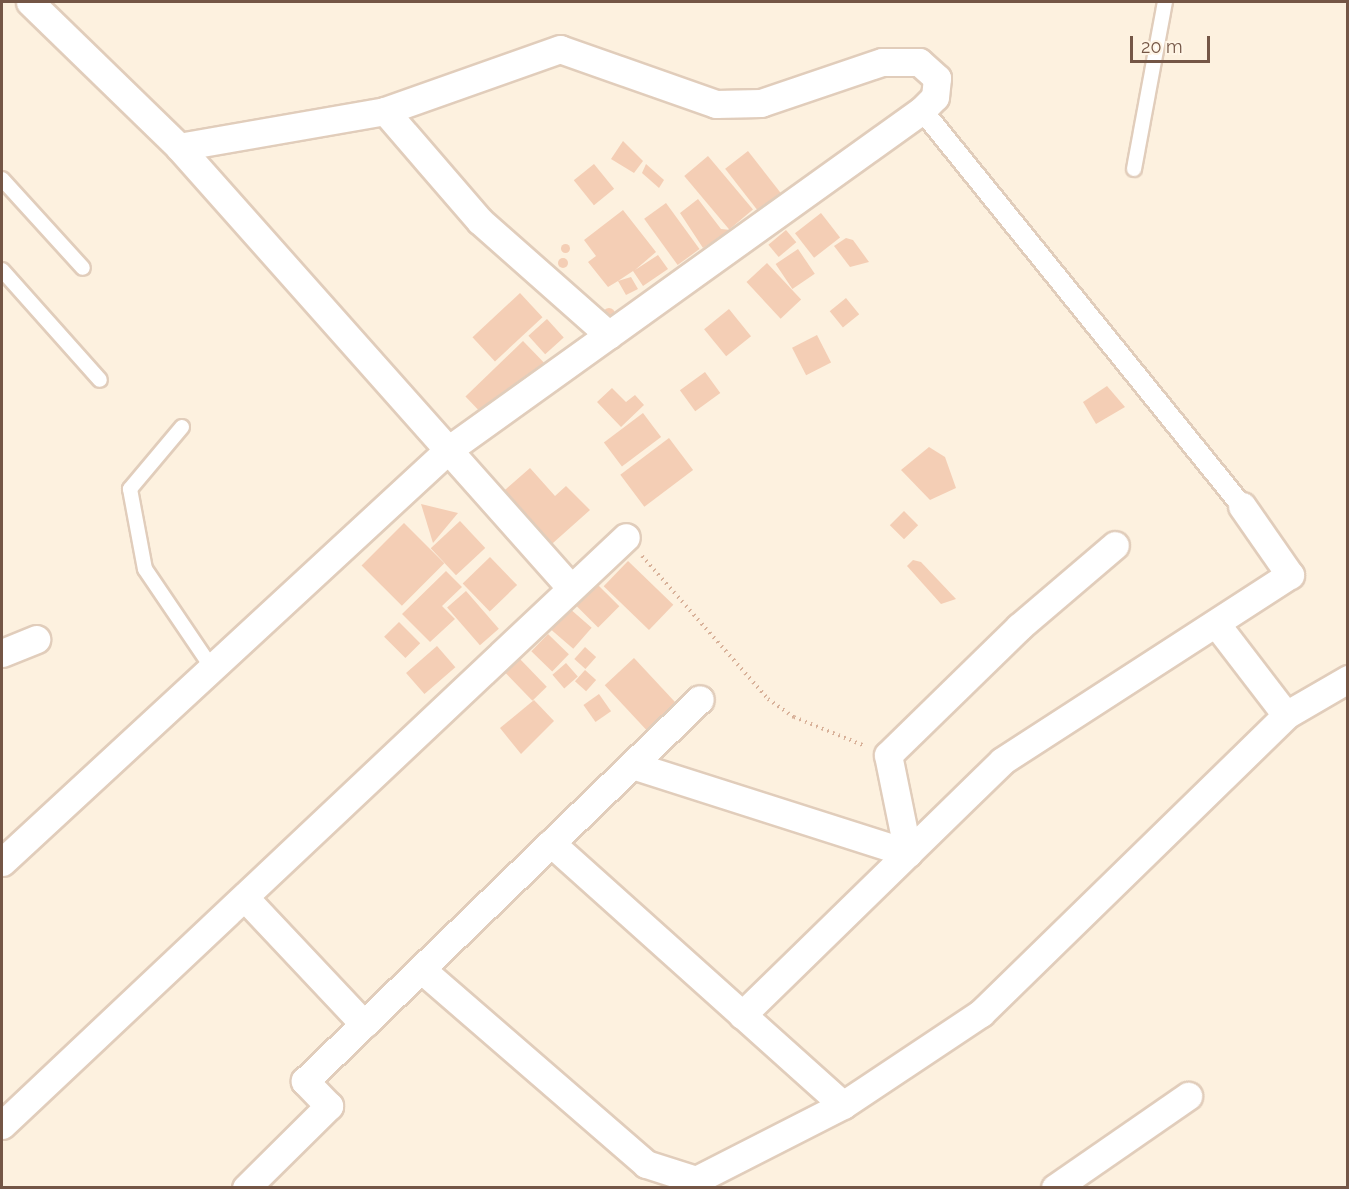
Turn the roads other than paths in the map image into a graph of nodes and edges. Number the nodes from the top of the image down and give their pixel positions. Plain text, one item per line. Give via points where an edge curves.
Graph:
1 (30, 2) edge
2 (1165, 2) edge
3 (386, 111) junction
4 (922, 111) junction
5 (179, 147) junction
6 (1134, 169) dead end
7 (2, 179) edge
8 (83, 268) dead end
9 (2, 270) edge
10 (609, 335) junction
11 (100, 380) dead end
12 (182, 427) dead end
13 (448, 450) junction
14 (1242, 506) joint
15 (626, 537) road end
16 (1115, 545) dead end
17 (571, 588) junction
18 (1217, 625) junction
19 (36, 639) dead end
20 (2, 653) edge
21 (212, 668) junction
22 (1347, 679) edge
23 (700, 699) dead end
24 (1286, 715) junction
25 (632, 765) junction
26 (551, 843) junction
27 (908, 853) junction
28 (2, 862) edge
29 (246, 899) junction
30 (421, 969) junction
31 (742, 1015) junction
32 (364, 1024) junction
33 (1188, 1096) dead end
34 (843, 1105) junction
35 (2, 1125) edge
36 (697, 1184) edge
37 (246, 1188) edge
38 (1055, 1188) edge

1 - 5 street
2 - 6 lane
3 - 4 street via 560,48 716,104 761,103 882,62 919,62 937,78 935,97
3 - 5 street
3 - 10 street via 480,221
4 - 10 street
4 - 14 street
5 - 13 street
7 - 8 lane
9 - 11 lane
10 - 13 street
12 - 21 lane via 130,489 145,569
13 - 17 street
13 - 21 street
14 - 18 street via 1290,575
15 - 17 street
16 - 27 street via 1019,627 888,755
17 - 29 street
18 - 24 street
18 - 27 street via 1002,761
19 - 20 street
21 - 28 street
22 - 24 street
23 - 25 street
24 - 34 street via 981,1012
25 - 26 street
25 - 27 street
26 - 30 street
26 - 31 street
27 - 31 street
29 - 32 street
29 - 35 street
30 - 32 street
30 - 36 street via 646,1164
31 - 34 street
32 - 37 street via 304,1081 329,1106
33 - 38 street
34 - 36 street

